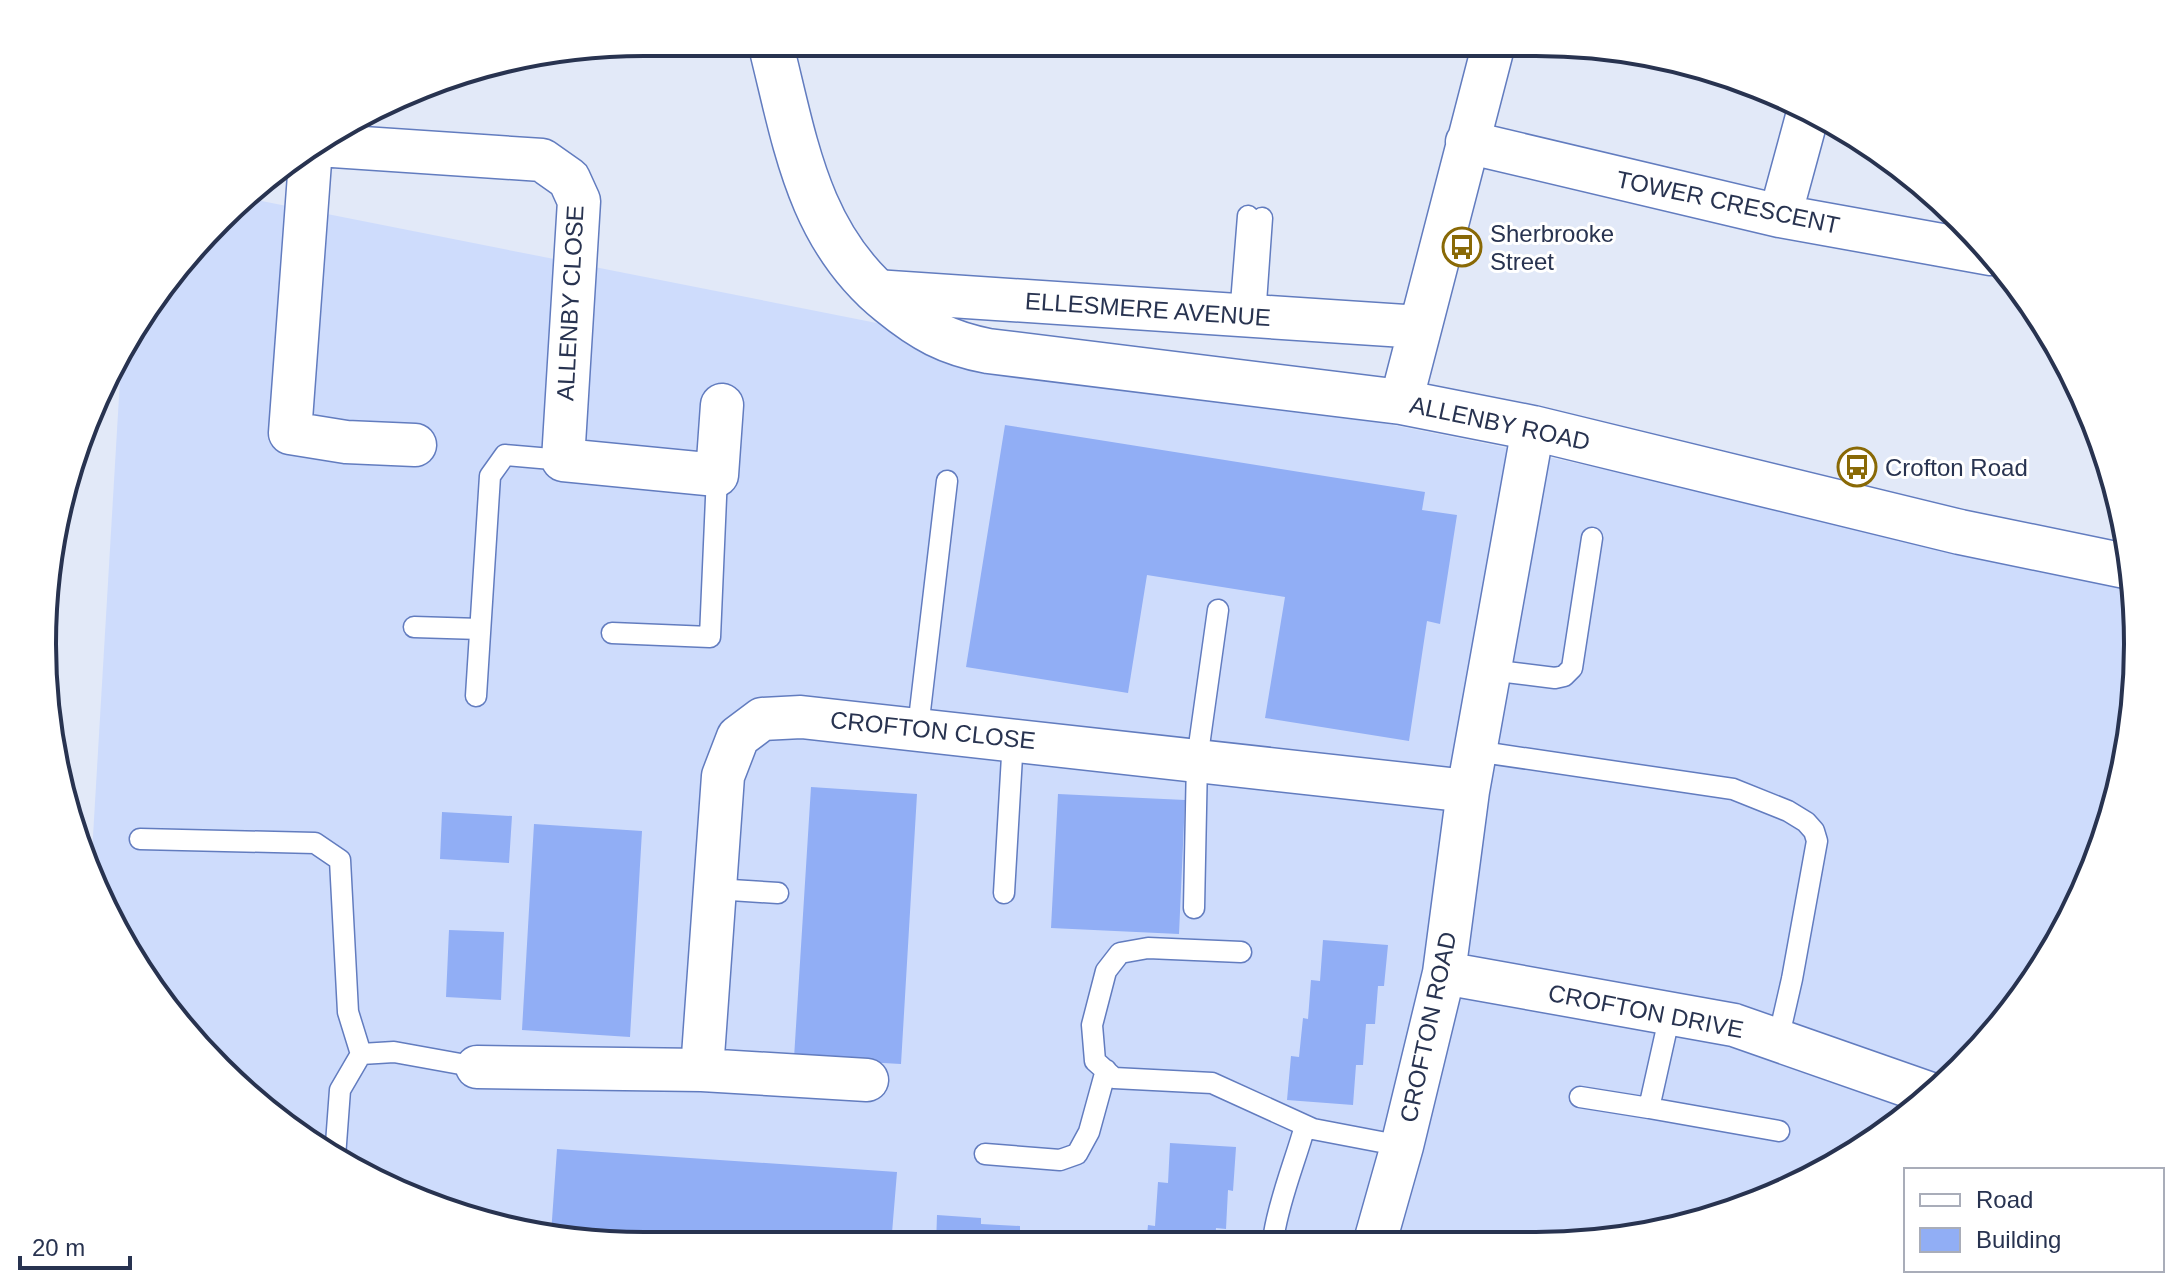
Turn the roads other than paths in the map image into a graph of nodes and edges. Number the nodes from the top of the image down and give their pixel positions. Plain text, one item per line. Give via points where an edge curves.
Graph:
1 (774, 56) edge
2 (1490, 56) edge
3 (1806, 122) edge
4 (1467, 142) junction
5 (332, 146) edge
6 (310, 160) edge
7 (1780, 216) junction
8 (1255, 217) dead end
9 (1973, 251) edge
10 (875, 291) junction
11 (1248, 316) junction
12 (1420, 327) junction
13 (1401, 402) junction
14 (722, 405) dead end
15 (1533, 428) junction
16 (415, 445) dead end
17 (563, 460) junction
18 (717, 475) junction
19 (947, 481) dead end
20 (1592, 538) dead end
21 (2119, 565) edge
22 (1218, 610) dead end
23 (414, 627) dead end
24 (480, 629) junction
25 (612, 633) dead end
26 (1490, 670) junction
27 (476, 696) dead end
28 (918, 728) junction
29 (1013, 739) junction
30 (1197, 760) junction
31 (1471, 771) junction
32 (140, 839) dead end
33 (715, 889) junction
34 (778, 893) dead end
35 (1004, 893) dead end
36 (1194, 908) dead end
37 (1241, 952) dead end
38 (1444, 973) junction
39 (1670, 1014) junction
40 (1778, 1040) junction
41 (361, 1054) junction
42 (477, 1067) joint
43 (702, 1070) junction
44 (1106, 1070) junction
45 (867, 1080) dead end
46 (1919, 1090) edge
47 (1580, 1097) dead end
48 (1649, 1108) junction
49 (1305, 1126) junction
50 (1779, 1131) dead end
51 (336, 1144) edge
52 (1402, 1146) junction
53 (985, 1154) dead end
54 (1274, 1232) edge
55 (1378, 1232) edge

1 - 10 main road, ALLENBY ROAD via 800,158 825,226
2 - 4 street
3 - 7 street
4 - 7 street, TOWER CRESCENT
4 - 12 street
5 - 17 street, ALLENBY CLOSE via 542,160 569,179 579,201
6 - 16 street via 290,433
7 - 9 street, TOWER CRESCENT
8 - 11 lane
10 - 11 street, ELLESMERE AVENUE
10 - 13 main road, ALLENBY ROAD via 931,334 961,346
11 - 12 street, ELLESMERE AVENUE
12 - 13 street
13 - 15 main road, ALLENBY ROAD
14 - 18 street
15 - 21 main road, ALLENBY ROAD via 1960,532
15 - 26 street, CROFTON ROAD
17 - 18 street
17 - 24 lane via 505,455 490,476
18 - 25 lane via 710,637
19 - 28 lane
20 - 26 lane via 1572,668 1555,678
22 - 30 lane
23 - 24 lane
24 - 27 lane
26 - 31 street, CROFTON ROAD
28 - 29 street, CROFTON CLOSE
28 - 33 street, CROFTON CLOSE via 801,717 762,719 738,737 723,776
29 - 30 street, CROFTON CLOSE
29 - 35 lane
30 - 31 street, CROFTON CLOSE
30 - 36 lane
31 - 38 street, CROFTON ROAD
31 - 40 lane via 1733,789 1806,822 1817,841
32 - 41 lane via 315,843 340,860 348,1012
33 - 34 lane
33 - 43 street, CROFTON CLOSE
37 - 44 lane via 1148,948 1120,953 1106,971 1092,1025 1095,1061
38 - 39 street, CROFTON DRIVE
38 - 52 street, CROFTON ROAD
39 - 40 street, CROFTON DRIVE via 1734,1025
39 - 48 lane
40 - 46 street, CROFTON DRIVE
41 - 42 lane via 394,1052
41 - 51 lane via 340,1090
42 - 43 street
43 - 45 street
44 - 49 lane via 1114,1078 1212,1083
44 - 53 lane via 1089,1132 1077,1154 1060,1160
47 - 48 lane
48 - 50 lane
49 - 52 lane
49 - 54 lane
52 - 55 street, CROFTON ROAD

